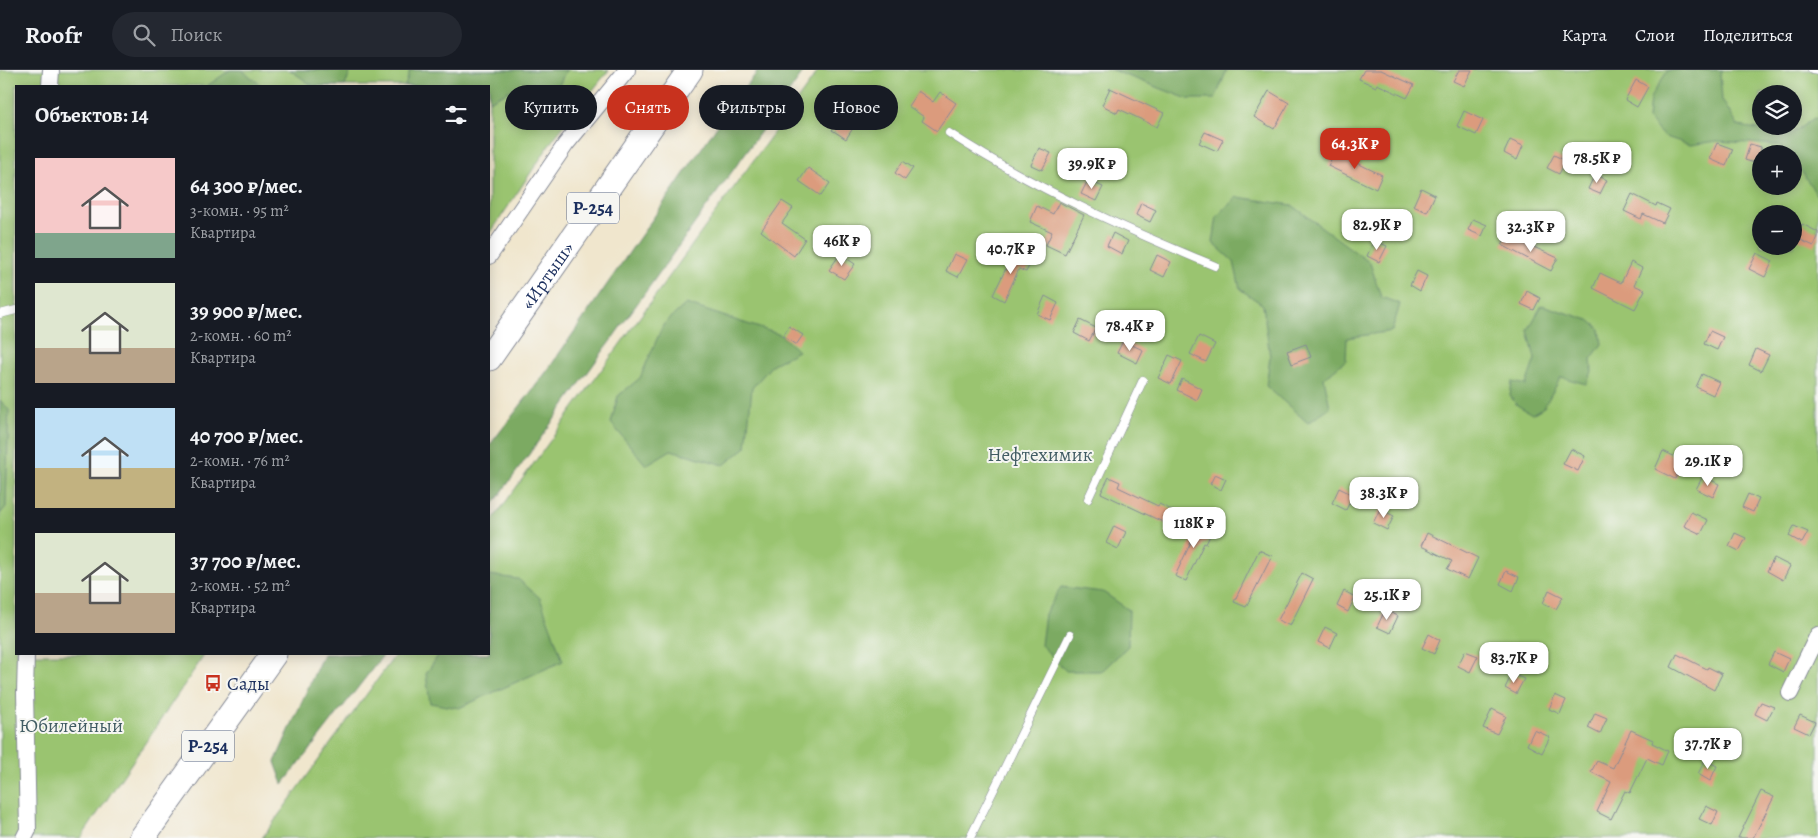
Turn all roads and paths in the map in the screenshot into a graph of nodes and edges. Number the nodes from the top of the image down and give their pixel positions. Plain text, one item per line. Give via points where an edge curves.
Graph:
1 (51, 70) edge
2 (626, 70) edge
3 (690, 70) edge
4 (1812, 70) edge
5 (1818, 71) edge
6 (50, 85) edge
7 (949, 133) dead end
8 (490, 255) edge
9 (1215, 266) dead end
10 (15, 310) edge
11 (0, 314) edge
12 (492, 347) edge
13 (1143, 380) dead end
14 (1088, 499) dead end
15 (1070, 635) dead end
16 (1818, 635) edge
17 (26, 655) edge
18 (273, 655) edge
19 (1790, 693) dead end
20 (24, 838) edge
21 (142, 838) edge
22 (970, 838) edge

1 - 6 street
2 - 8 street via 566,144
3 - 12 main road, «Иртыш» / Р-254
4 - 5 lane
7 - 9 lane via 983,155 1104,218
10 - 11 lane
13 - 14 lane
15 - 22 lane
16 - 19 street
17 - 20 street via 28,830
18 - 21 main road, Р-254

